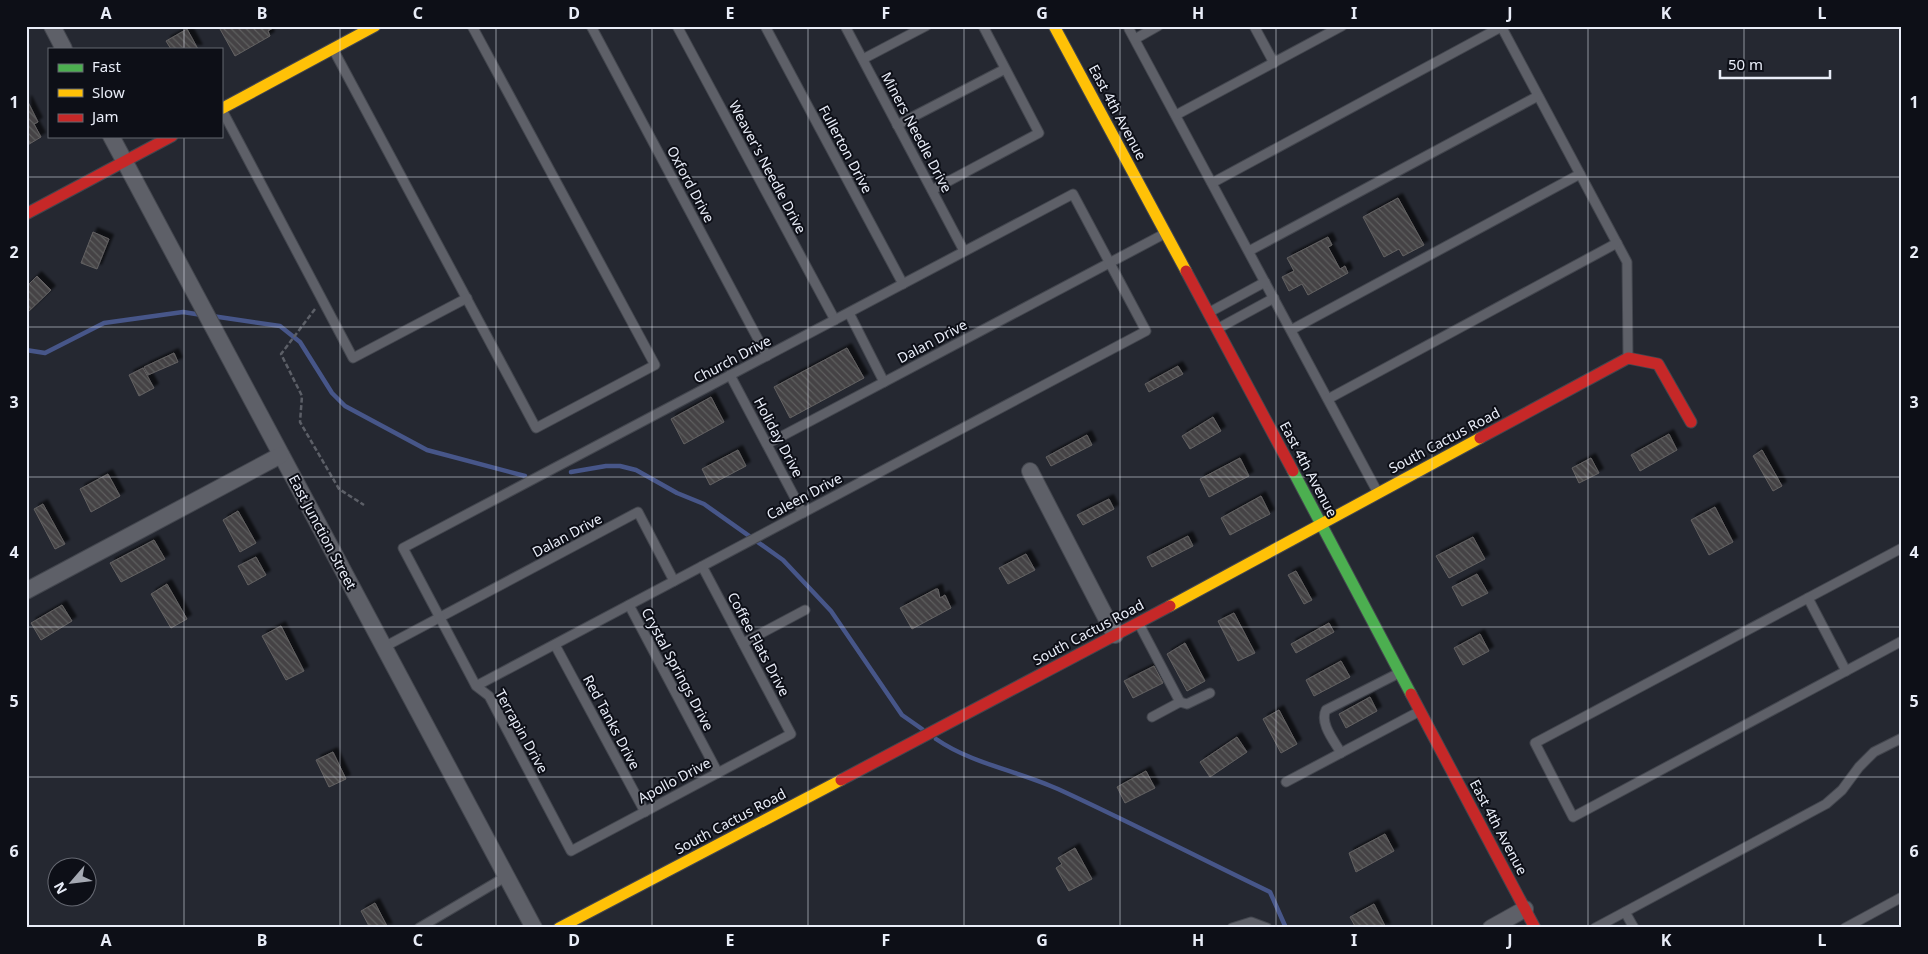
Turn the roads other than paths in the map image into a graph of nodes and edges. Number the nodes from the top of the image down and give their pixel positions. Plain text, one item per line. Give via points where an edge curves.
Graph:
1 (52, 26) edge
2 (375, 26) edge
3 (472, 26) edge
4 (591, 26) edge
5 (677, 26) edge
6 (765, 26) edge
7 (845, 26) edge
8 (926, 26) edge
9 (983, 26) edge
10 (1054, 26) edge
11 (1158, 26) edge
12 (1254, 26) edge
13 (1342, 26) edge
14 (1501, 26) edge
15 (1129, 29) dead end
16 (1135, 38) junction
17 (63, 48) edge
18 (333, 49) junction
19 (862, 60) junction
20 (1274, 63) junction
21 (1005, 69) junction
22 (1538, 96) junction
23 (222, 108) edge
24 (222, 111) edge
25 (1176, 116) junction
26 (897, 125) junction
27 (112, 138) edge
28 (168, 138) edge
29 (124, 162) junction
30 (1580, 174) junction
31 (1212, 183) junction
32 (932, 190) junction
33 (26, 214) edge
34 (1166, 233) junction
35 (1617, 243) junction
36 (964, 251) junction
37 (1248, 251) junction
38 (1109, 262) junction
39 (1265, 282) junction
40 (902, 284) junction
41 (467, 298) junction
42 (1274, 298) junction
43 (848, 313) junction
44 (1208, 313) junction
45 (835, 320) junction
46 (1217, 329) junction
47 (1291, 330) junction
48 (767, 356) junction
49 (1628, 358) junction
50 (730, 375) junction
51 (884, 382) junction
52 (1328, 399) junction
53 (1691, 422) dead end
54 (767, 444) junction
55 (281, 455) junction
56 (1030, 471) dead end
57 (1378, 493) junction
58 (803, 512) junction
59 (1322, 524) junction
60 (403, 548) joint
61 (1902, 548) edge
62 (702, 566) junction
63 (674, 581) junction
64 (26, 591) edge
65 (1808, 598) junction
66 (629, 605) junction
67 (805, 610) dead end
68 (440, 617) junction
69 (1139, 623) junction
70 (1115, 635) junction
71 (1902, 641) edge
72 (743, 643) junction
73 (555, 645) junction
74 (384, 647) junction
75 (1846, 671) junction
76 (1400, 672) junction
77 (476, 686) junction
78 (1210, 693) dead end
79 (1180, 702) junction
80 (1420, 711) junction
81 (1152, 717) dead end
82 (791, 734) joint
83 (1902, 738) edge
84 (1340, 753) junction
85 (718, 773) junction
86 (1286, 782) dead end
87 (645, 812) junction
88 (571, 850) joint
89 (507, 876) junction
90 (1902, 897) edge
91 (1525, 909) junction
92 (1625, 912) junction
93 (419, 928) edge
94 (534, 928) edge
95 (559, 928) edge
96 (1232, 928) edge
97 (1267, 928) edge
98 (1491, 928) edge
99 (1535, 928) edge
100 (1595, 928) edge
101 (1634, 928) edge
102 (1844, 928) edge

1 - 17 street
2 - 18 street
3 - 41 lane via 655,365 536,428
4 - 48 lane, Oxford Drive
5 - 45 lane, Weaver's Needle Drive
6 - 40 lane, Fullerton Drive
7 - 19 lane, Miners Needle Drive
8 - 19 lane
9 - 21 lane
10 - 34 street, East 4th Avenue
11 - 16 lane
12 - 20 lane
13 - 20 lane
14 - 22 lane
14 - 31 lane
15 - 16 lane
16 - 25 lane
18 - 23 street
18 - 41 lane
19 - 26 lane, Miners Needle Drive
20 - 25 lane
21 - 26 lane
21 - 32 lane via 1039,133
22 - 30 lane
22 - 37 lane
24 - 41 lane via 353,358
25 - 31 lane
26 - 32 lane, Miners Needle Drive
27 - 29 street, East Junction Street
28 - 29 street
29 - 33 street
29 - 55 street, East Junction Street
30 - 35 lane
30 - 47 lane
31 - 37 lane
32 - 36 lane, Miners Needle Drive
34 - 38 lane, Dalan Drive
34 - 44 street, East 4th Avenue
35 - 49 lane via 1627,262
35 - 52 lane
36 - 38 lane, Church Drive via 1073,194
36 - 40 lane, Church Drive
37 - 39 lane
38 - 51 lane, Dalan Drive
38 - 58 lane, Caleen Drive via 1146,331
39 - 42 lane
39 - 44 lane
40 - 43 lane, Church Drive
42 - 46 lane
42 - 47 lane
43 - 45 lane, Church Drive
43 - 51 lane
44 - 46 street, East 4th Avenue
45 - 48 lane, Church Drive
46 - 59 street, East 4th Avenue
47 - 52 lane
48 - 50 lane, Church Drive
49 - 53 street via 1658,364
49 - 57 street, South Cactus Road
50 - 54 lane, Holiday Drive
50 - 60 lane, Church Drive
51 - 54 lane, Dalan Drive
52 - 57 lane
54 - 58 lane, Holiday Drive
55 - 64 street
55 - 74 street, East Junction Street
56 - 70 street
57 - 59 street, South Cactus Road
58 - 62 lane, Caleen Drive
59 - 69 street, South Cactus Road
59 - 76 street, East 4th Avenue
60 - 68 lane, Terrapin Drive
61 - 65 lane
62 - 63 lane, Caleen Drive
62 - 72 lane, Coffee Flats Drive
63 - 66 lane, Caleen Drive
63 - 68 lane, Dalan Drive via 638,512
65 - 75 lane
65 - 75 lane via 1535,743 1573,817
66 - 73 lane, Caleen Drive
66 - 85 lane, Crystal Springs Drive
67 - 72 lane
68 - 74 lane
68 - 77 lane, Terrapin Drive
69 - 70 street, South Cactus Road
69 - 79 lane
70 - 95 street, South Cactus Road
71 - 75 lane
72 - 82 lane, Coffee Flats Drive
73 - 77 lane, Caleen Drive
73 - 87 lane, Red Tanks Drive
74 - 89 street, East Junction Street
76 - 80 street, East 4th Avenue
76 - 84 lane via 1326,710 1324,722
77 - 88 lane, Terrapin Drive via 489,696
78 - 79 lane via 1187,704
79 - 81 lane
80 - 84 lane
80 - 91 street, East 4th Avenue
82 - 85 lane, Apollo Drive
83 - 92 lane via 1874,752 1826,804
84 - 86 lane
85 - 87 lane, Apollo Drive
87 - 88 lane, Apollo Drive
89 - 93 lane
89 - 94 street, East Junction Street
90 - 102 lane
91 - 98 street
91 - 99 street, East 4th Avenue
92 - 100 lane
92 - 101 lane
96 - 97 lane via 1251,922

